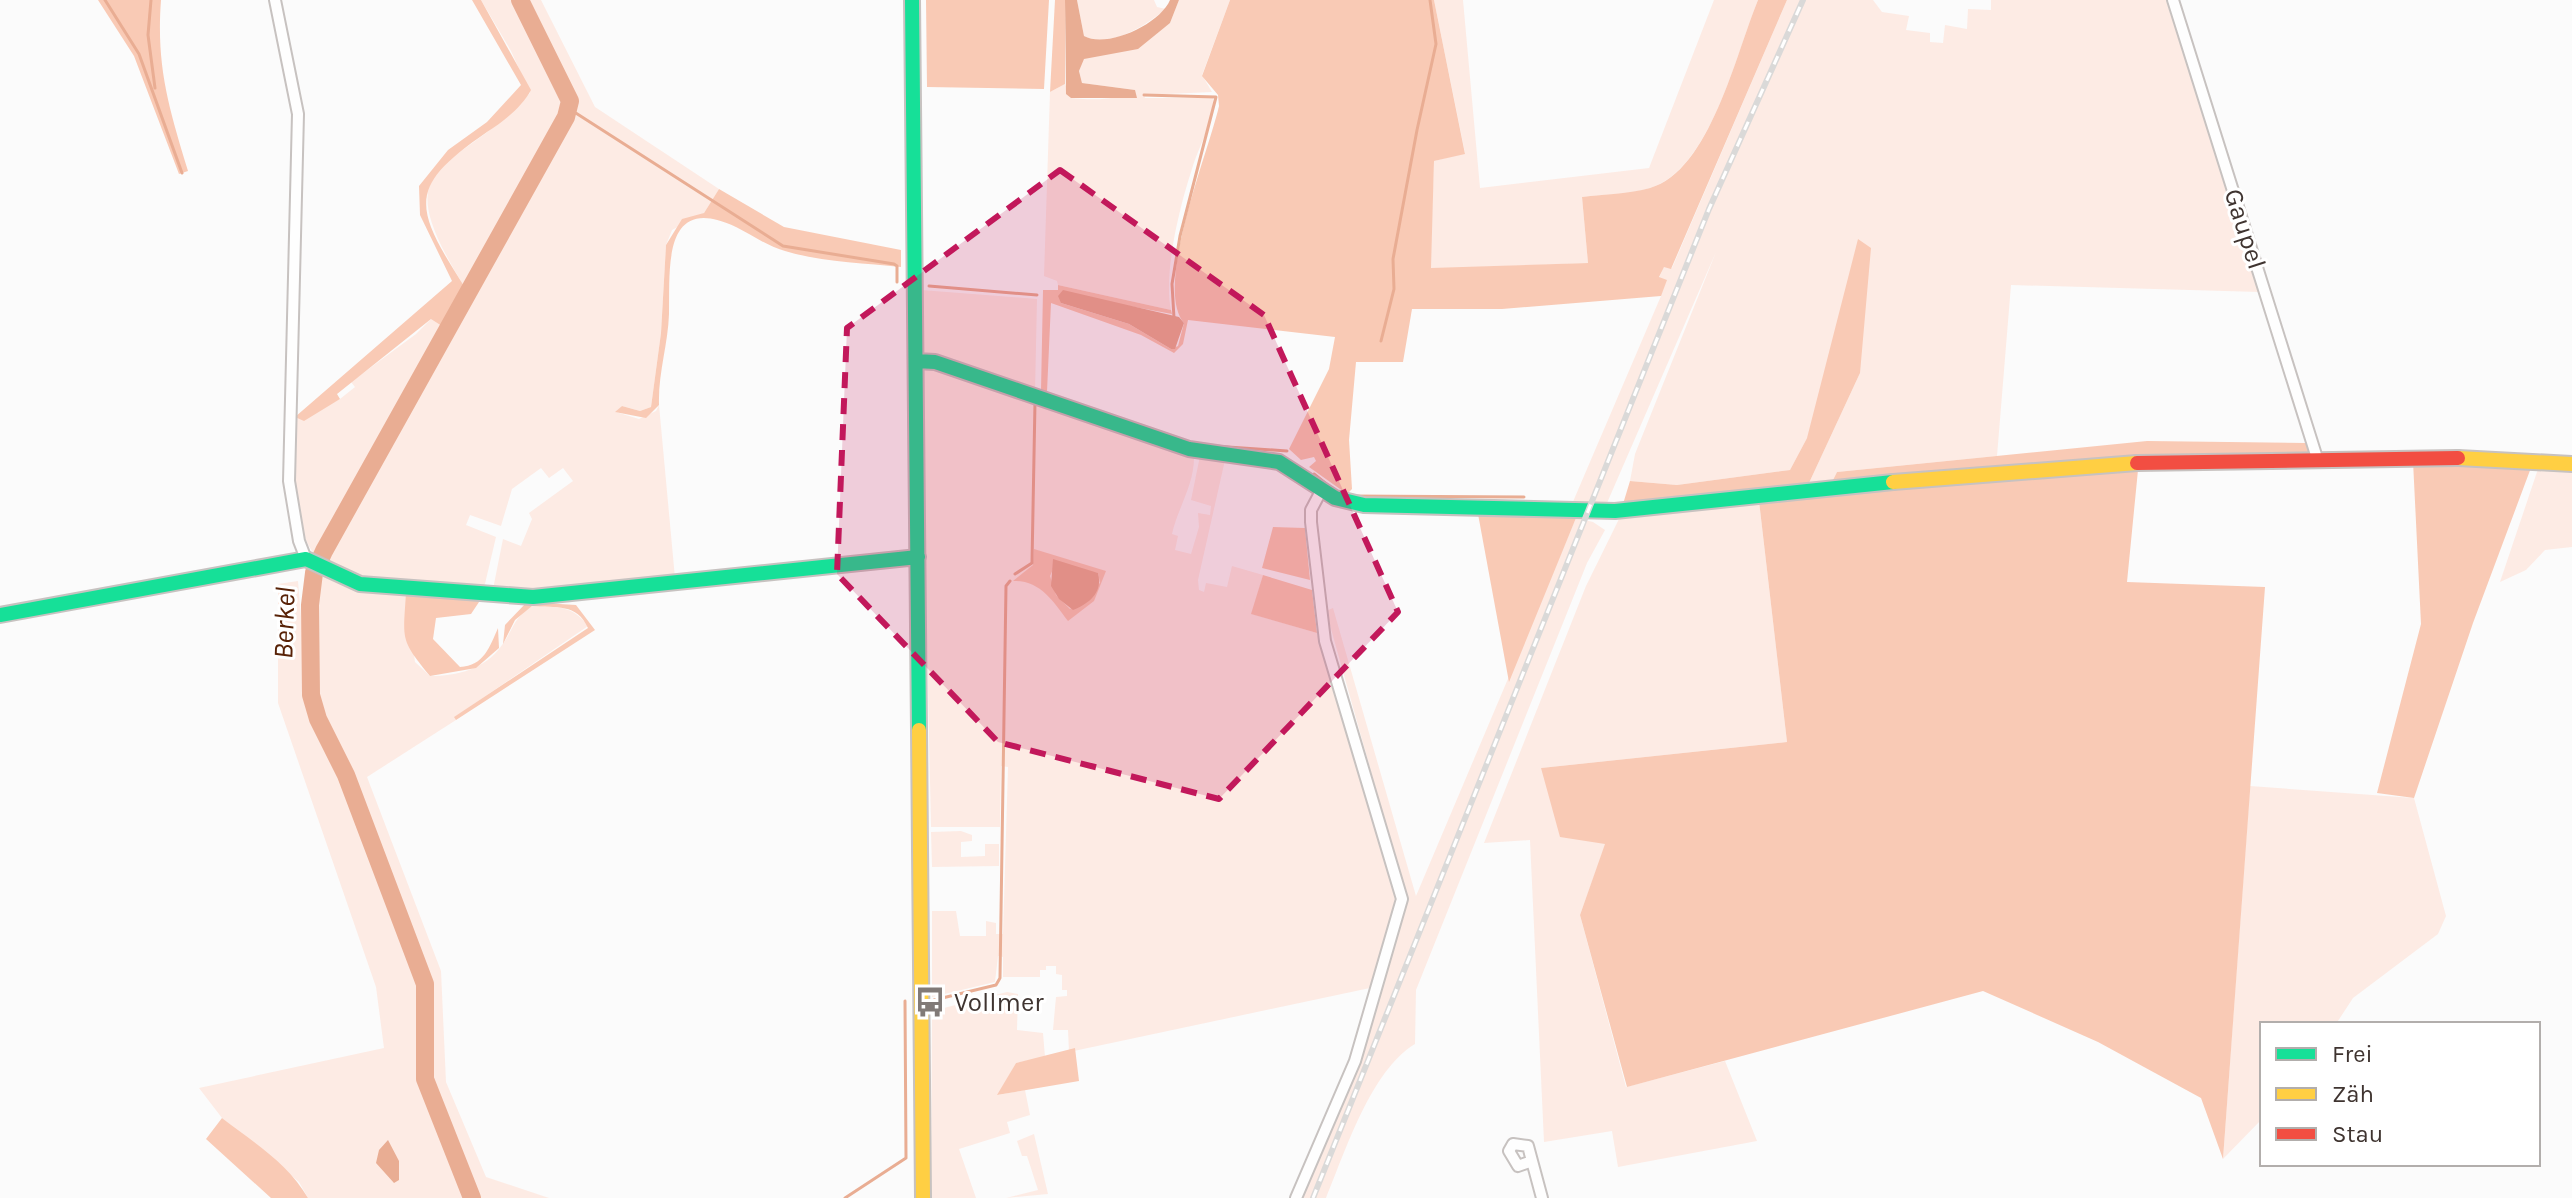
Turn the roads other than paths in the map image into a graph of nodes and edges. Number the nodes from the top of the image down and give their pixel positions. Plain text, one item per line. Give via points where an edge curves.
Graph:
1 (275, 0) edge
2 (912, 0) edge
3 (2173, 0) edge
4 (916, 361) junction
5 (2317, 458) junction
6 (2572, 464) edge
7 (1320, 493) junction
8 (918, 557) junction
9 (308, 559) junction
10 (0, 615) edge
11 (1532, 1161) dead end
12 (923, 1198) edge
13 (1296, 1198) edge
14 (1542, 1198) edge

1 - 9 street via 298,114 289,481 299,541
2 - 4 street
3 - 5 street, Gaupel
4 - 7 street via 935,362 1192,450 1276,461 1300,473
4 - 8 street
5 - 6 street via 2491,457
5 - 7 street via 2141,463 1926,479 1615,511 1364,505
7 - 13 street via 1311,522 1325,641 1402,899 1355,1061
8 - 9 street via 533,597 360,584
8 - 12 street
9 - 10 street
11 - 14 street

